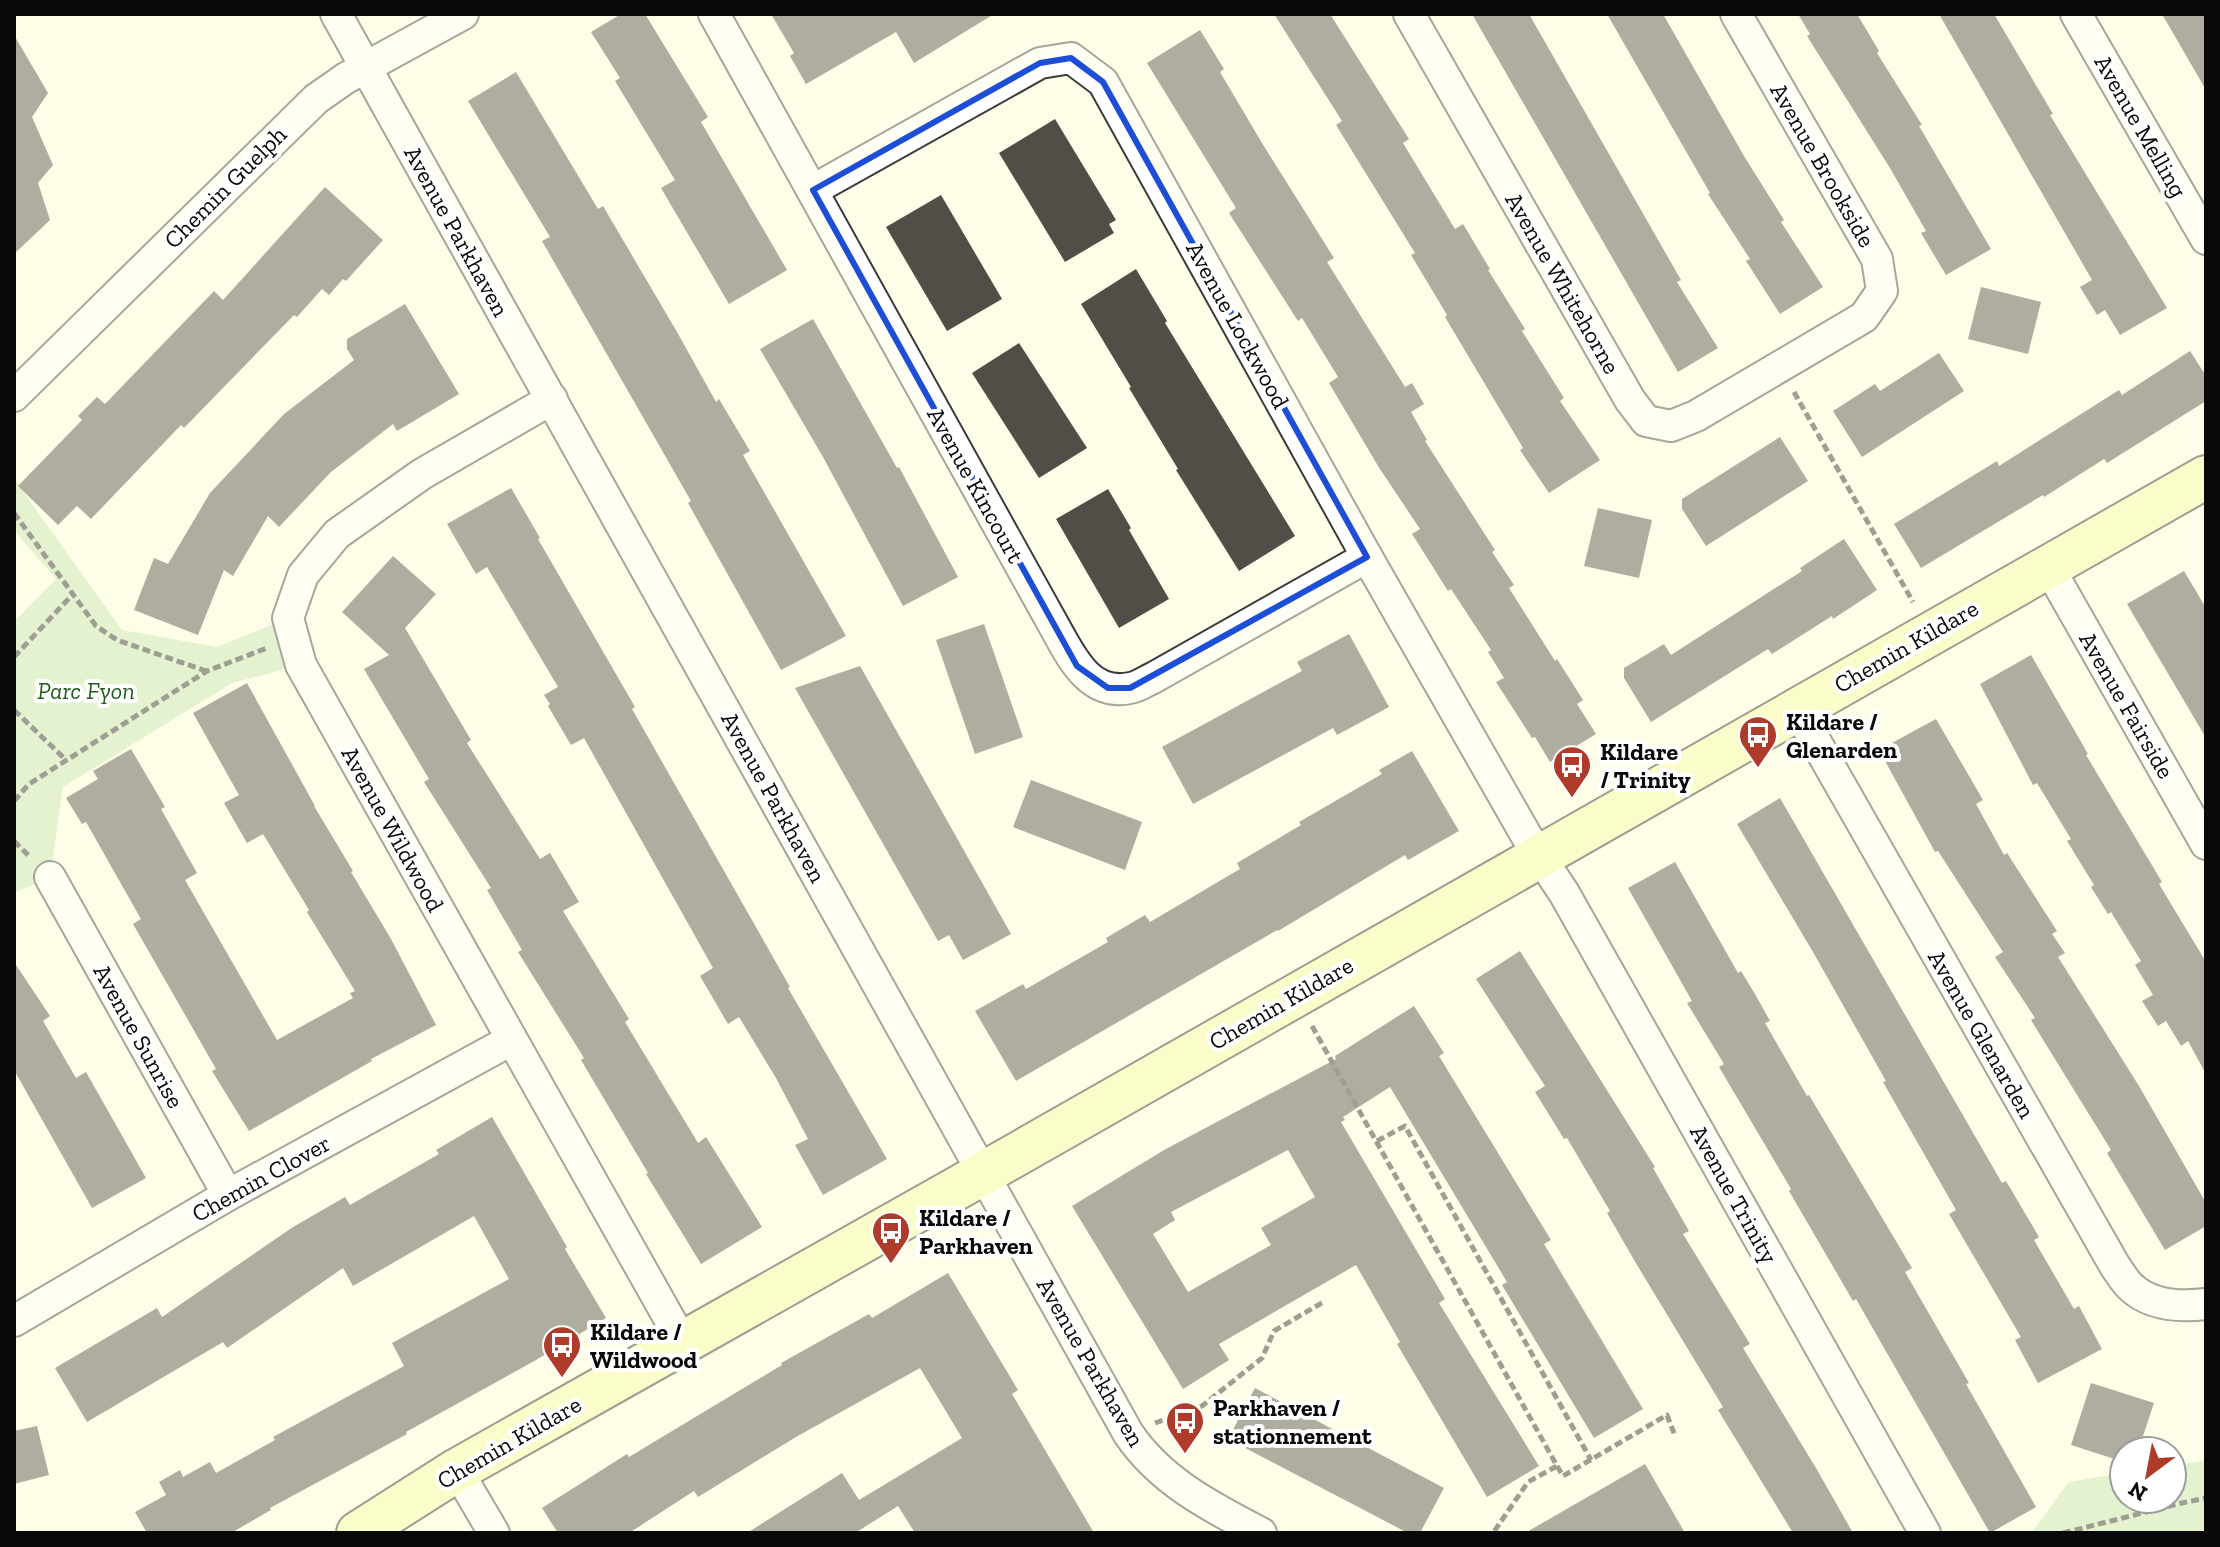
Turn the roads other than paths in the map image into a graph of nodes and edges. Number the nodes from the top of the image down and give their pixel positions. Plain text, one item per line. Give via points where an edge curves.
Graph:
1 (336, 14) edge
2 (463, 14) edge
3 (714, 14) edge
4 (1409, 14) edge
5 (1736, 14) edge
6 (2076, 14) edge
7 (365, 68) junction
8 (813, 190) junction
9 (2206, 239) edge
10 (1786, 378) joint
11 (14, 396) edge
12 (552, 399) junction
13 (2206, 477) edge
14 (1367, 557) junction
15 (2048, 566) junction
16 (1797, 709) junction
17 (2206, 844) edge
18 (1540, 856) junction
19 (50, 877) dead end
20 (511, 1040) junction
21 (984, 1173) junction
22 (228, 1195) junction
23 (2206, 1304) edge
24 (14, 1321) edge
25 (683, 1343) junction
26 (457, 1470) junction
27 (358, 1533) edge
28 (494, 1533) edge
29 (1261, 1533) edge
30 (1925, 1533) edge

1 - 7 street, Avenue Parkhaven
2 - 7 street, Chemin Guelph
3 - 8 street, Avenue Kincourt
4 - 10 street, Avenue Whitehorne via 1646,421 1671,426
5 - 10 street, Avenue Brookside via 1877,259 1882,291 1864,317
6 - 9 street, Avenue Melling
7 - 11 street, Chemin Guelph via 300,113
7 - 12 street, Avenue Parkhaven
8 - 14 street, Avenue Lockwood via 1040,63 1071,58 1103,82
8 - 14 street, Avenue Kincourt via 1053,624 1092,681 1130,688 1153,678
12 - 20 street, Avenue Wildwood via 422,474 337,534 303,575 288,618 301,665
12 - 21 street, Avenue Parkhaven
13 - 15 street, Chemin Kildare
14 - 18 street, Avenue Lockwood
15 - 16 street, Chemin Kildare
15 - 17 street, Avenue Fairside
16 - 18 street, Chemin Kildare
16 - 23 street, Avenue Glenarden via 2115,1266 2132,1288 2154,1301 2180,1307
18 - 21 street, Chemin Kildare
18 - 30 street, Avenue Trinity
19 - 22 street, Avenue Sunrise
20 - 22 street, Chemin Clover
20 - 25 street, Avenue Wildwood
21 - 25 street, Chemin Kildare
21 - 29 street, Avenue Parkhaven via 1145,1456 1166,1476
22 - 24 street, Chemin Clover
25 - 26 street, Chemin Kildare
26 - 27 street, Chemin Kildare
26 - 28 street

